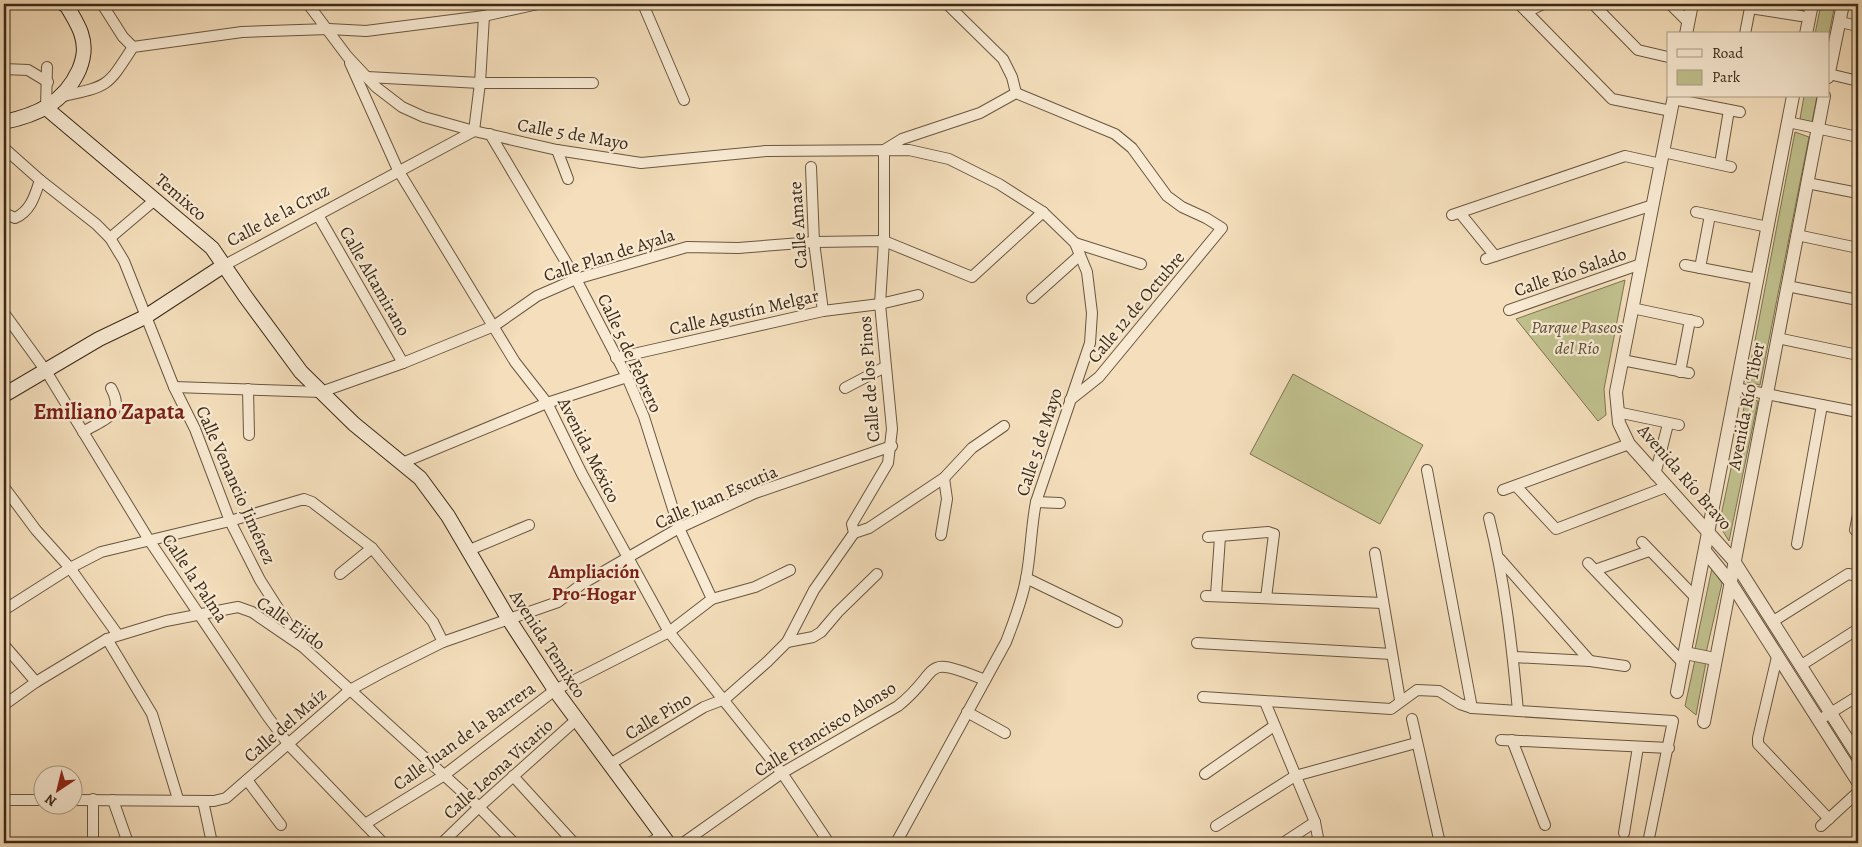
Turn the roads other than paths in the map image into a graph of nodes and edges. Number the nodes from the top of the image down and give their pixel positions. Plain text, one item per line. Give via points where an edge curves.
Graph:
1 (64, 4) edge
2 (102, 4) edge
3 (308, 4) edge
4 (538, 4) edge
5 (643, 4) edge
6 (947, 4) edge
7 (1519, 4) edge
8 (1543, 4) edge
9 (1593, 4) edge
10 (1670, 4) edge
11 (1692, 4) edge
12 (1812, 4) edge
13 (1843, 4) edge
14 (1527, 12) junction
15 (484, 16) junction
16 (1801, 16) dead end
17 (1840, 22) junction
18 (1858, 26) edge
19 (1687, 28) edge
20 (329, 30) junction
21 (1745, 32) edge
22 (1806, 32) edge
23 (133, 47) junction
24 (347, 56) junction
25 (1667, 57) edge
26 (47, 67) dead end
27 (1830, 67) edge
28 (4, 69) edge
29 (1830, 76) edge
30 (367, 77) junction
31 (1858, 81) edge
32 (48, 82) junction
33 (480, 83) junction
34 (593, 83) dead end
35 (1016, 93) junction
36 (63, 96) junction
37 (1793, 98) edge
38 (1824, 98) edge
39 (684, 100) dead end
40 (1673, 102) edge
41 (46, 108) junction
42 (1729, 110) junction
43 (1740, 112) dead end
44 (4, 122) edge
45 (1788, 122) junction
46 (1818, 129) junction
47 (474, 131) junction
48 (490, 134) junction
49 (1858, 137) edge
50 (4, 148) edge
51 (557, 150) junction
52 (884, 150) junction
53 (1662, 158) junction
54 (1720, 164) junction
55 (1731, 166) dead end
56 (811, 167) dead end
57 (398, 170) junction
58 (568, 179) dead end
59 (40, 180) junction
60 (1807, 183) junction
61 (1858, 193) edge
62 (156, 198) junction
63 (1652, 205) junction
64 (1043, 212) junction
65 (1696, 212) dead end
66 (4, 213) edge
67 (318, 215) junction
68 (1710, 215) junction
69 (1768, 226) junction
70 (1797, 235) junction
71 (110, 238) junction
72 (884, 241) junction
73 (814, 242) junction
74 (1075, 242) junction
75 (1858, 248) edge
76 (1080, 255) junction
77 (1141, 264) dead end
78 (1641, 264) junction
79 (1685, 265) dead end
80 (223, 266) junction
81 (1700, 268) junction
82 (576, 279) junction
83 (1758, 279) junction
84 (1787, 286) junction
85 (918, 295) dead end
86 (1032, 298) dead end
87 (1858, 300) edge
88 (880, 304) junction
89 (1632, 308) junction
90 (1509, 310) dead end
91 (823, 311) junction
92 (4, 313) edge
93 (145, 317) junction
94 (494, 326) junction
95 (1777, 338) junction
96 (1858, 355) edge
97 (616, 358) junction
98 (1622, 360) junction
99 (403, 363) junction
100 (885, 367) junction
101 (46, 371) junction
102 (627, 377) junction
103 (174, 386) junction
104 (111, 388) dead end
105 (845, 388) dead end
106 (1736, 388) junction
107 (248, 389) junction
108 (321, 392) junction
109 (4, 395) edge
110 (1766, 395) junction
111 (1070, 400) junction
112 (547, 403) junction
113 (1822, 405) junction
114 (1617, 412) junction
115 (1858, 412) edge
116 (1668, 424) junction
117 (1004, 426) dead end
118 (1679, 426) dead end
119 (84, 432) junction
120 (249, 436) dead end
121 (1629, 444) junction
122 (892, 446) junction
123 (402, 462) junction
124 (1427, 470) dead end
125 (1655, 474) junction
126 (944, 478) junction
127 (1516, 486) junction
128 (4, 487) edge
129 (1666, 487) junction
130 (1503, 490) dead end
131 (1036, 502) junction
132 (1060, 503) dead end
133 (1489, 518) dead end
134 (230, 521) junction
135 (529, 526) dead end
136 (679, 528) junction
137 (1709, 532) junction
138 (854, 534) junction
139 (941, 535) dead end
140 (1208, 537) dead end
141 (1220, 537) junction
142 (149, 540) junction
143 (1642, 542) dead end
144 (1797, 544) dead end
145 (372, 548) junction
146 (467, 551) junction
147 (1649, 551) junction
148 (1705, 551) junction
149 (1375, 553) dead end
150 (628, 558) junction
151 (1499, 558) junction
152 (1734, 561) junction
153 (70, 568) junction
154 (790, 570) dead end
155 (340, 574) dead end
156 (877, 574) dead end
157 (1858, 576) edge
158 (1026, 578) junction
159 (1731, 583) junction
160 (1695, 597) junction
161 (1266, 598) junction
162 (712, 599) junction
163 (1383, 603) junction
164 (4, 610) edge
165 (200, 615) junction
166 (508, 618) junction
167 (1117, 622) dead end
168 (1772, 622) junction
169 (1858, 629) edge
170 (669, 632) junction
171 (118, 635) junction
172 (107, 639) junction
173 (444, 642) junction
174 (787, 642) junction
175 (1197, 643) dead end
176 (4, 644) edge
177 (303, 647) junction
178 (1392, 654) junction
179 (1514, 657) junction
180 (1777, 657) junction
181 (1684, 658) junction
182 (1715, 659) junction
183 (1590, 661) junction
184 (1625, 666) dead end
185 (1800, 666) junction
186 (985, 680) junction
187 (36, 682) junction
188 (350, 690) junction
189 (555, 690) junction
190 (1677, 692) dead end
191 (1858, 696) edge
192 (1203, 697) dead end
193 (725, 699) junction
194 (1400, 700) junction
195 (1265, 702) junction
196 (4, 705) edge
197 (1472, 708) junction
198 (1518, 711) junction
199 (967, 712) junction
200 (1825, 717) junction
201 (1412, 718) dead end
202 (576, 720) junction
203 (1704, 722) dead end
204 (1274, 726) junction
205 (1005, 733) dead end
206 (1501, 740) dead end
207 (1512, 740) junction
208 (1416, 743) junction
209 (289, 745) junction
210 (1638, 747) junction
211 (1669, 748) junction
212 (1858, 756) edge
213 (610, 764) junction
214 (782, 773) junction
215 (1205, 774) dead end
216 (443, 776) junction
217 (513, 776) junction
218 (1295, 776) junction
219 (247, 780) junction
220 (1858, 782) edge
221 (1858, 792) edge
222 (92, 799) junction
223 (178, 799) junction
224 (4, 800) edge
225 (32, 800) edge
226 (82, 800) edge
227 (113, 800) junction
228 (203, 801) junction
229 (479, 807) junction
230 (1829, 819) junction
231 (1315, 822) junction
232 (365, 824) junction
233 (281, 825) dead end
234 (1545, 825) dead end
235 (1216, 826) dead end
236 (1821, 826) dead end
237 (1624, 833) dead end
238 (666, 839) edge
239 (1439, 839) dead end
240 (93, 843) edge
241 (128, 843) edge
242 (212, 843) edge
243 (382, 843) edge
244 (442, 843) edge
245 (514, 843) edge
246 (574, 843) edge
247 (649, 843) edge
248 (683, 843) edge
249 (829, 843) edge
250 (896, 843) edge
251 (1283, 843) edge
252 (1320, 843) edge
253 (1648, 843) edge

1 - 36 main road via 82,34 85,58 74,82
2 - 23 street
3 - 20 street, Calle 5 de Mayo
4 - 15 street
5 - 39 street
6 - 35 street via 1003,59
7 - 14 street
8 - 14 street
9 - 25 street via 1638,50
10 - 19 street
11 - 19 street
12 - 22 street
13 - 17 street
14 - 40 street via 1612,99
15 - 20 street via 366,31
15 - 33 street
16 - 21 street via 1750,8
17 - 18 street
17 - 27 street
20 - 23 street via 242,32
20 - 24 street, Calle 5 de Mayo
23 - 36 street via 112,80 99,88
24 - 30 street, Calle 5 de Mayo
24 - 57 street, Avenida México
26 - 32 street
28 - 32 street via 28,70
29 - 31 street
30 - 33 street
30 - 47 street, Calle 5 de Mayo via 402,107 424,117
32 - 41 street
33 - 34 street
33 - 47 street
35 - 52 street, Calle 5 de Mayo via 980,113 902,139
35 - 111 street, Calle 12 de Octubre via 1115,134 1132,148 1167,196 1222,228 1099,377
36 - 41 main road
37 - 45 street, Avenida Río Tiber
38 - 46 street, Avenida Río Tiber
40 - 42 street
40 - 53 street, Avenida Río Bravo
41 - 44 main road via 29,117
41 - 62 main road, Temixco
42 - 43 street
42 - 54 street
45 - 46 street
45 - 69 street, Avenida Río Tiber
46 - 49 street
46 - 60 street, Avenida Río Tiber
47 - 48 street, Calle 5 de Mayo
47 - 57 street, Calle de la Cruz
48 - 51 street, Calle 5 de Mayo
48 - 82 street, Calle 5 de Febrero
50 - 59 street, Calle Venancio Jiménez
51 - 52 street, Calle 5 de Mayo via 641,163 766,151
51 - 58 street
52 - 64 street, Calle 5 de Mayo via 909,150 949,159 999,184
52 - 72 street, Calle de los Pinos
53 - 54 street
53 - 63 street, Avenida Río Bravo
53 - 63 street via 1625,156 1456,214 1491,258
54 - 55 street
56 - 73 street, Calle Amate
57 - 67 street, Calle de la Cruz
57 - 94 street, Avenida México
59 - 66 street via 32,203 23,214 15,218
59 - 71 street, Calle Venancio Jiménez
60 - 61 street
60 - 70 street, Avenida Río Tiber
62 - 71 street
62 - 80 main road, Temixco via 212,248
63 - 78 street, Avenida Río Bravo
64 - 72 street, Calle Plan de Ayala via 972,277
64 - 74 street, Calle 5 de Mayo
65 - 68 street
67 - 80 street, Calle de la Cruz
67 - 99 street, Calle Altamirano
68 - 69 street
68 - 81 street
69 - 83 street, Avenida Río Tiber
70 - 75 street
70 - 84 street, Avenida Río Tiber
71 - 93 street, Calle Venancio Jiménez via 124,261
72 - 73 street, Calle Plan de Ayala
72 - 88 street, Calle de los Pinos
73 - 82 street, Calle Plan de Ayala via 687,248
73 - 91 street, Calle Amate
74 - 76 street, Calle 5 de Mayo
74 - 77 street
76 - 86 street
76 - 111 street, Calle 5 de Mayo via 1087,272 1092,313 1090,343
78 - 89 street, Avenida Río Bravo
78 - 90 street, Calle Río Salado
79 - 81 street
80 - 93 main road, Calle de la Cruz
80 - 108 main road, Temixco via 301,372
81 - 83 street
82 - 94 street, Calle Plan de Ayala via 537,296
82 - 97 street, Calle 5 de Febrero
83 - 106 street, Avenida Río Tiber
84 - 87 street
84 - 95 street, Avenida Río Tiber
85 - 88 street, Calle Agustín Melgar
88 - 91 street, Calle Agustín Melgar
88 - 100 street, Calle de los Pinos
89 - 98 street, Avenida Río Bravo
89 - 98 street via 1694,321 1684,373
91 - 97 street, Calle Agustín Melgar
92 - 101 street, Calle la Palma
93 - 101 main road, Calle de la Cruz via 99,339
93 - 103 street, Calle Venancio Jiménez
94 - 99 street, Calle Plan de Ayala
94 - 112 street, Avenida México via 515,362
95 - 96 street
95 - 110 street, Avenida Río Tiber
97 - 102 street, Calle 5 de Febrero
98 - 114 street, Avenida Río Bravo via 1616,392
99 - 108 street, Calle Plan de Ayala
100 - 105 street
100 - 122 street, Calle de los Pinos
101 - 109 main road, Calle de la Cruz
101 - 119 street, Calle la Palma
102 - 112 street
102 - 136 street, Calle 5 de Febrero via 644,417
103 - 107 street, Calle Plan de Ayala
103 - 134 street, Calle Venancio Jiménez via 195,429
104 - 119 street via 118,406 112,414
106 - 110 street
106 - 137 street, Avenida Río Tiber
107 - 108 street, Calle Plan de Ayala
107 - 120 street
108 - 123 main road, Temixco via 354,424
110 - 113 street
110 - 152 street, Avenida Río Tiber
111 - 131 street, Calle 5 de Mayo
112 - 123 street
112 - 150 street, Avenida México
113 - 115 street
113 - 144 street
114 - 116 street
114 - 121 street, Avenida Río Bravo
116 - 118 street
116 - 125 street
117 - 126 street via 972,448
119 - 142 street, Calle la Palma
121 - 125 street, Avenida Río Bravo
121 - 127 street
122 - 136 street, Calle Juan Escutia via 755,493
122 - 138 street, Calle de los Pinos via 888,463 852,524
123 - 146 main road, Avenida Temixco via 433,495
124 - 197 street
125 - 129 street, Avenida Río Bravo
126 - 138 street via 869,528
126 - 139 street via 947,499
127 - 129 street via 1556,529
127 - 130 street
128 - 153 street
129 - 137 street, Avenida Río Bravo
131 - 132 street
131 - 158 street, Calle 5 de Mayo
133 - 151 street
134 - 142 street
134 - 145 street via 304,500 312,502
134 - 177 street, Calle Venancio Jiménez via 260,580
135 - 146 street
136 - 150 street, Calle Juan Escutia
136 - 162 street, Calle 5 de Febrero
137 - 148 street, Avenida Río Tiber
137 - 152 street, Avenida Río Bravo
138 - 174 street, Calle de los Pinos via 814,590
140 - 141 street
141 - 161 street via 1211,596
141 - 161 street via 1274,534
142 - 153 street via 101,552
142 - 165 street, Calle la Palma
143 - 147 street
145 - 155 street
145 - 173 street via 433,622
146 - 166 main road, Avenida Temixco
147 - 160 street
147 - 181 street via 1591,566
148 - 159 street, Avenida Río Bravo
148 - 160 street, Avenida Río Tiber
149 - 163 street
150 - 166 street, Calle Juan Escutia via 558,602
150 - 170 street, Avenida México
151 - 179 street
151 - 183 street
152 - 159 street, Avenida Río Tiber
152 - 168 street, Avenida Río Bravo
153 - 164 street
153 - 171 street
154 - 162 street via 755,587
156 - 174 street via 821,632
157 - 168 street via 1848,574
158 - 167 street
158 - 186 street, Calle 5 de Mayo via 1006,642
159 - 180 street, Avenida Río Bravo
159 - 182 street, Avenida Río Tiber
160 - 181 street, Avenida Río Tiber
161 - 163 street
162 - 170 street, Calle Juan de la Barrera
163 - 178 street
165 - 171 street, Calle Ejido
165 - 177 street, Calle Ejido via 238,607 252,612
165 - 209 street, Calle la Palma
166 - 173 street, Calle del Maíz
166 - 189 main road, Avenida Temixco
168 - 185 street, Avenida Río Bravo
169 - 185 street
170 - 189 street, Calle Juan de la Barrera
170 - 193 street, Avenida México
171 - 172 street, Calle Ejido
172 - 187 street, Calle Ejido
172 - 223 street via 152,714
173 - 188 street, Calle del Maíz
174 - 193 street, Calle de los Pinos
175 - 178 street
176 - 187 street
177 - 188 street, Calle Ejido
178 - 194 street
179 - 183 street
179 - 198 street
180 - 200 street, Avenida Río Bravo
180 - 230 street via 1758,744
181 - 182 street
181 - 190 street, Avenida Río Tiber
182 - 203 street, Avenida Río Tiber
183 - 184 street
185 - 200 street, Avenida Río Bravo
186 - 199 street, Calle 5 de Mayo
186 - 214 street, Calle Francisco Alonso via 952,666 940,665 930,670 898,706
187 - 196 street, Calle Ejido
188 - 209 street, Calle del Maíz
188 - 216 street, Calle Ejido
189 - 202 main road, Avenida Temixco
189 - 216 street, Calle Juan de la Barrera
191 - 200 street
192 - 195 street
193 - 213 street, Calle Pino via 704,707
193 - 214 street, Avenida México
194 - 195 street via 1391,709
194 - 197 street via 1417,690 1439,691
195 - 204 street
197 - 198 street
198 - 211 street via 1673,721
199 - 205 street
199 - 250 street, Calle 5 de Mayo
200 - 212 street, Avenida Río Bravo
200 - 220 street, Avenida Río Bravo
201 - 208 street
202 - 213 main road, Avenida Temixco
202 - 217 street, Calle Leona Vicario
204 - 215 street
204 - 218 street
206 - 207 street
207 - 210 street
207 - 234 street
208 - 218 street
208 - 239 street
209 - 219 street, Calle del Maíz
209 - 232 street, Calle la Palma
210 - 211 street
210 - 237 street
211 - 253 street
213 - 238 main road, Avenida Temixco
214 - 248 street, Calle Francisco Alonso
214 - 249 street, Avenida México
216 - 229 street, Calle Ejido
216 - 232 street, Calle Juan de la Barrera
217 - 229 street, Calle Leona Vicario
217 - 246 street
218 - 231 street
218 - 235 street
219 - 228 street, Calle del Maíz via 226,798
219 - 233 street
221 - 230 street
222 - 226 street, Calle del Maíz
222 - 227 street, Calle del Maíz
222 - 240 street
223 - 227 street, Calle del Maíz
223 - 228 street, Calle del Maíz
224 - 225 street
227 - 241 street
228 - 242 street
229 - 244 street, Calle Leona Vicario
229 - 245 street, Calle Ejido
230 - 236 street
231 - 251 street
231 - 252 street
232 - 243 street, Calle la Palma
238 - 247 street

